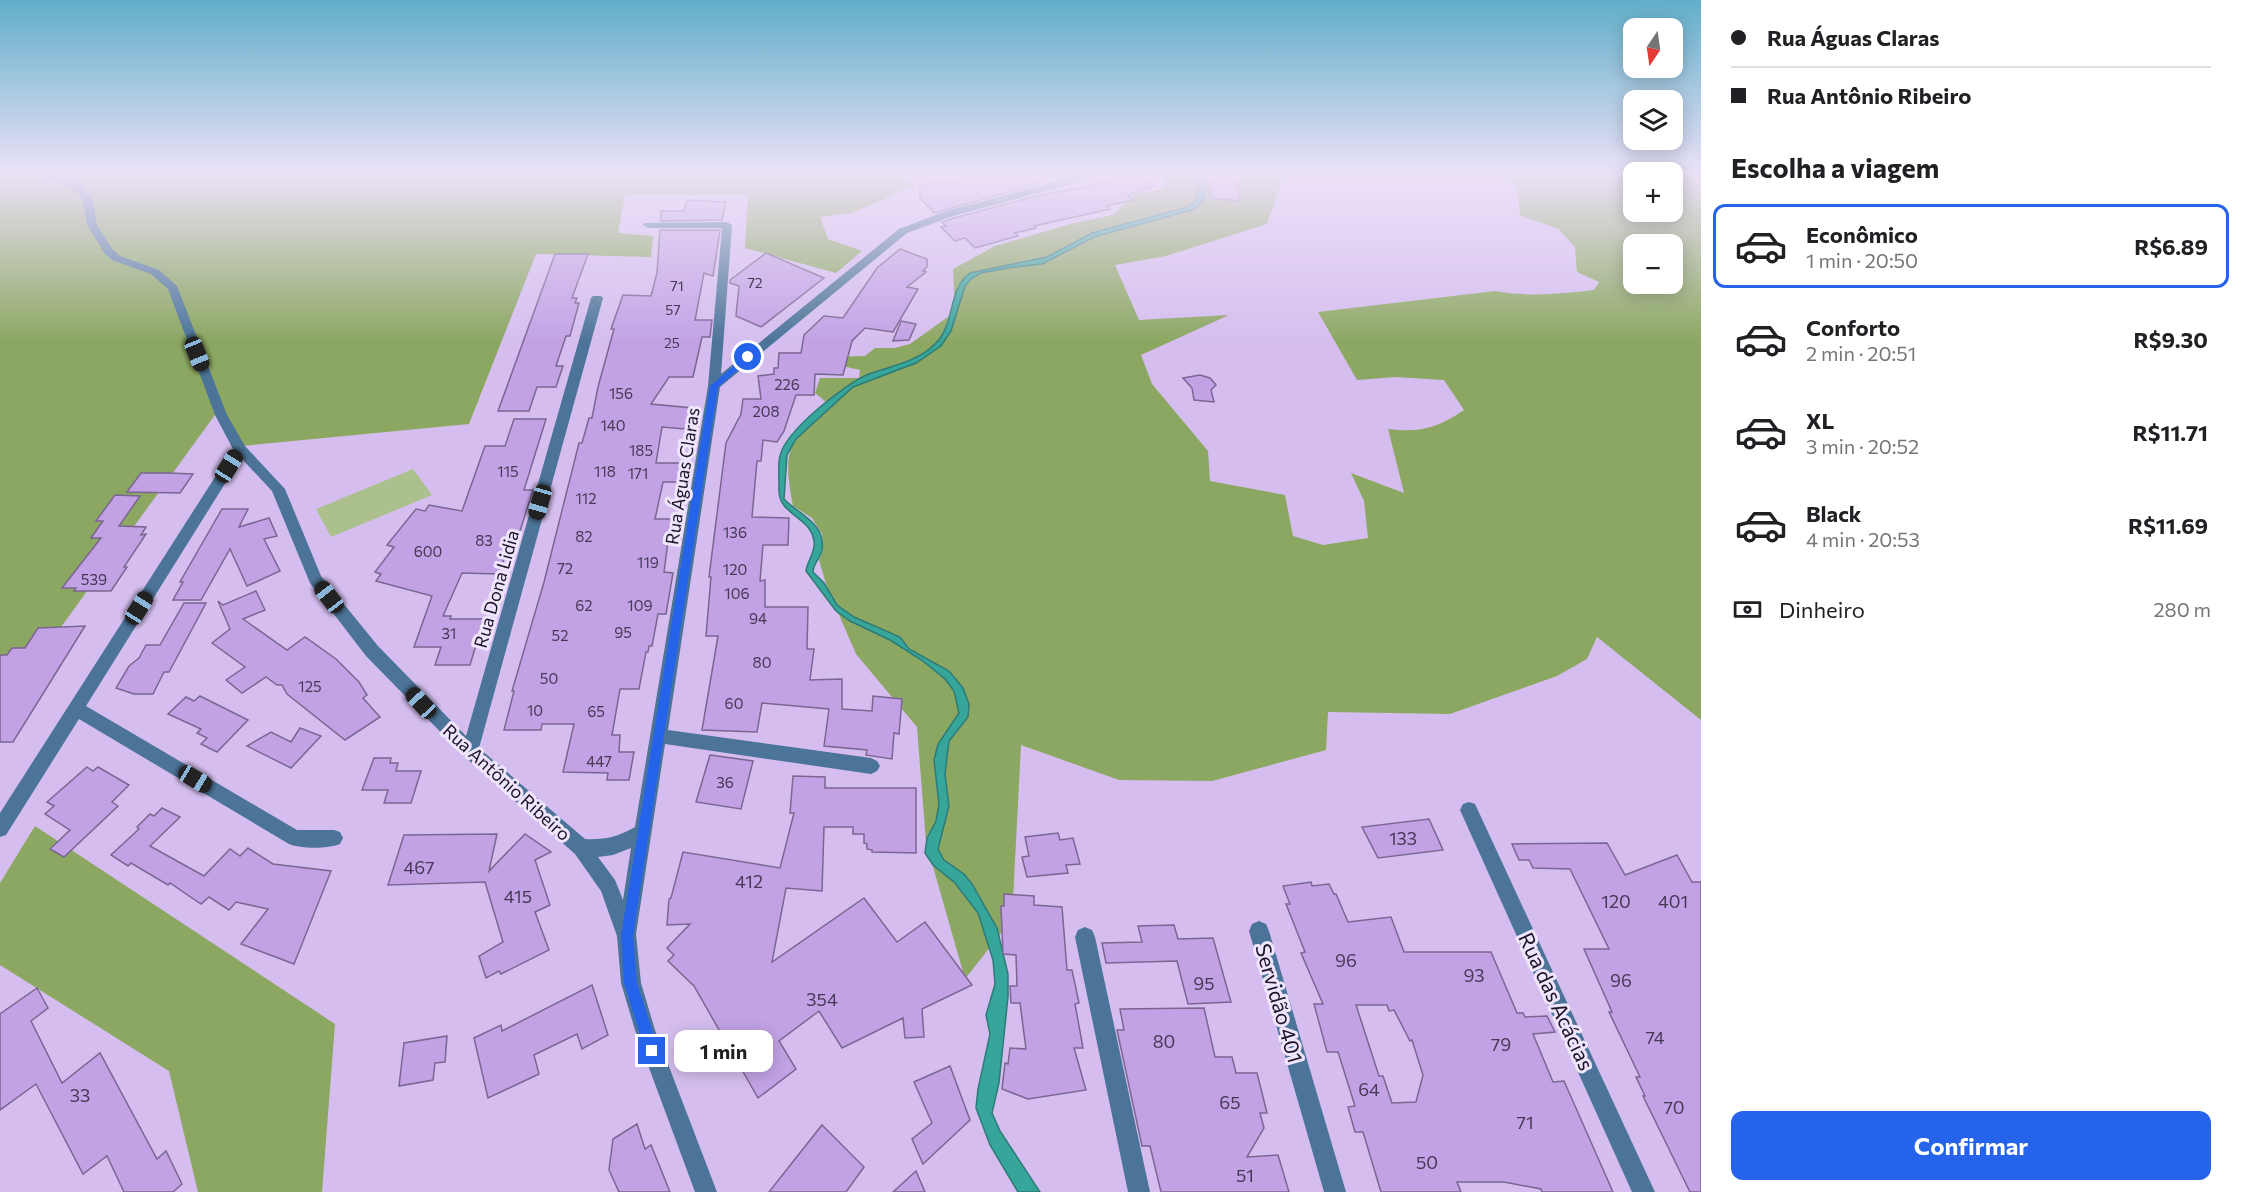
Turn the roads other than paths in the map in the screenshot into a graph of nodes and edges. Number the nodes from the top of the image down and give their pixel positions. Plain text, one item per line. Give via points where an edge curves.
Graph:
1 (96, 231) edge
2 (727, 231) edge
3 (904, 231) edge
4 (597, 298) dead end
5 (714, 386) junction
6 (240, 449) junction
7 (75, 708) junction
8 (658, 736) junction
9 (470, 751) junction
10 (871, 766) dead end
11 (1469, 810) dead end
12 (0, 829) edge
13 (643, 832) junction
14 (334, 838) dead end
15 (581, 848) junction
16 (1259, 930) dead end
17 (627, 936) junction
18 (1085, 937) dead end
19 (706, 1192) edge
20 (1139, 1192) edge
21 (1335, 1192) edge
22 (1644, 1192) edge

1 - 6 street, Rua Antônio Ribeiro via 116,258 155,272 173,288 221,415
2 - 5 street
3 - 5 street, Rua Águas Claras
4 - 9 street, Rua Dona Lidia
5 - 8 street, Rua Águas Claras
6 - 7 street
6 - 9 street, Rua Antônio Ribeiro via 278,489 315,579 372,651
7 - 12 street
7 - 14 street via 295,838
8 - 10 street
8 - 13 street, Rua Águas Claras
9 - 15 street, Rua Antônio Ribeiro
11 - 22 street, Rua das Acácias
13 - 15 street via 609,849
13 - 17 street, Rua Águas Claras
15 - 17 street, Rua Antônio Ribeiro via 608,886
16 - 21 street, Servidão 401
17 - 19 street, Rua Antônio Ribeiro via 631,983 645,1030
18 - 20 street

